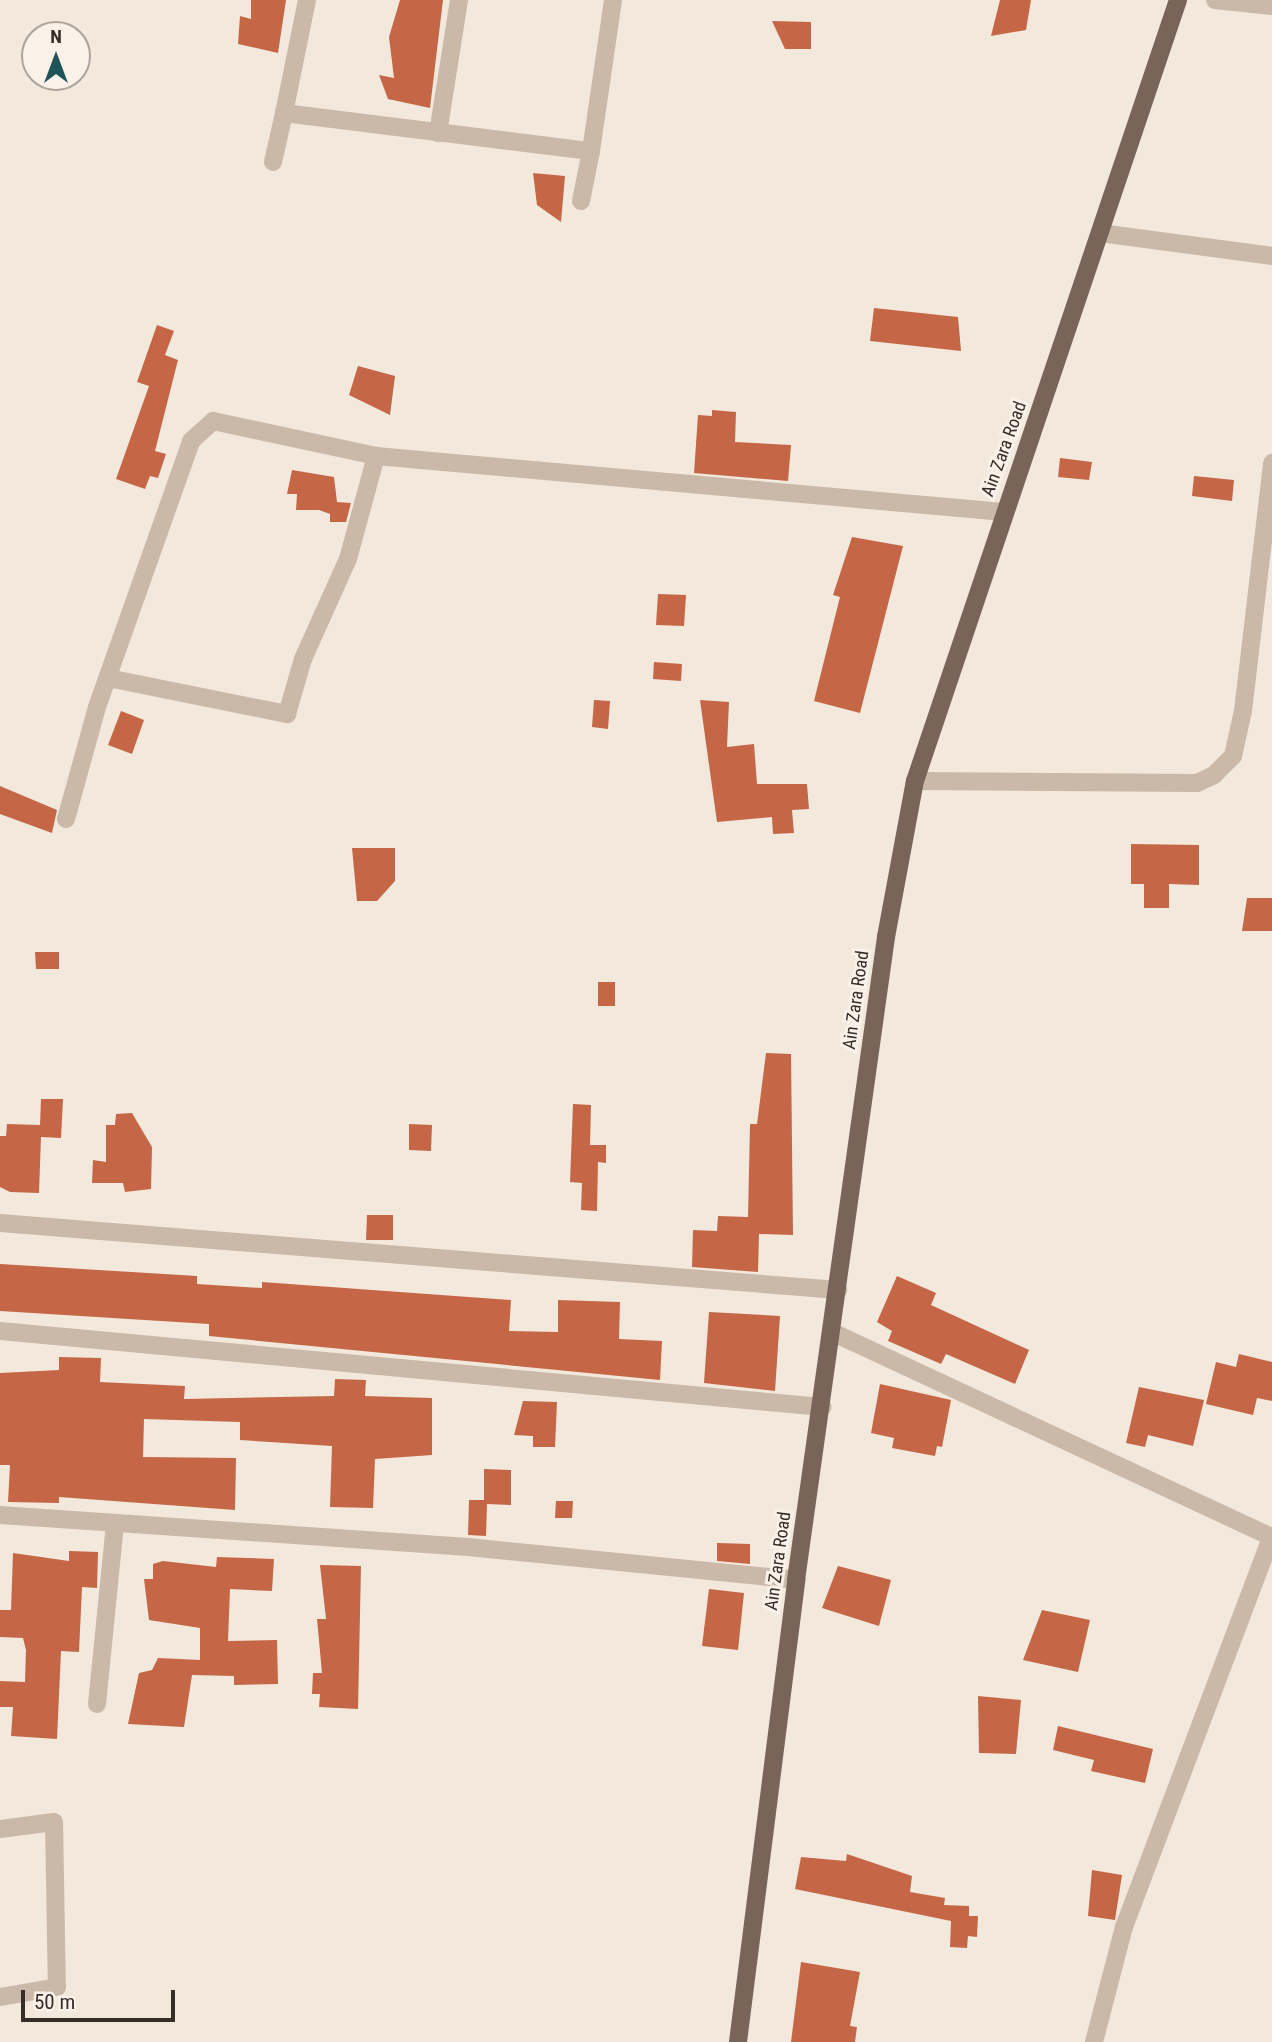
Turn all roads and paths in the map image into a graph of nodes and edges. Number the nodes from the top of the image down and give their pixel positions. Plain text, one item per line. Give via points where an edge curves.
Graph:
1 (307, 0) edge
2 (459, 0) edge
3 (613, 0) edge
4 (1178, 0) edge
5 (1215, 0) edge
6 (1272, 6) edge
7 (284, 113) junction
8 (438, 133) junction
9 (591, 151) junction
10 (273, 162) dead end
11 (582, 201) dead end
12 (1100, 233) junction
13 (1272, 256) edge
14 (376, 456) junction
15 (1272, 463) edge
16 (1004, 512) junction
17 (108, 678) junction
18 (915, 781) junction
19 (66, 819) dead end
20 (0, 1223) edge
21 (838, 1290) junction
22 (0, 1331) edge
23 (834, 1333) junction
24 (822, 1407) junction
25 (0, 1515) edge
26 (115, 1524) junction
27 (1272, 1536) edge
28 (796, 1580) junction
29 (97, 1704) dead end
30 (0, 1829) edge
31 (0, 1997) edge
32 (738, 2042) edge
33 (1094, 2042) edge

1 - 7 street
2 - 8 street
3 - 9 street
4 - 12 main road, Ain Zara Road
5 - 6 street
7 - 8 street
7 - 10 street
8 - 9 street
9 - 11 street
12 - 13 street
12 - 16 main road, Ain Zara Road
14 - 16 street
14 - 17 street via 231,424 201,427
14 - 17 street via 348,559 303,659 286,714
15 - 18 street via 1242,711 1233,756 1214,775 1197,783
16 - 18 main road, Ain Zara Road
17 - 19 street
18 - 21 main road, Ain Zara Road
20 - 21 street
21 - 23 main road, Ain Zara Road
22 - 24 street
23 - 24 main road, Ain Zara Road
23 - 27 street
24 - 28 main road, Ain Zara Road
25 - 26 street
26 - 28 street via 468,1547
26 - 29 street
27 - 33 street via 1124,1927
28 - 32 main road, Ain Zara Road
30 - 31 street via 54,1822 57,1987

